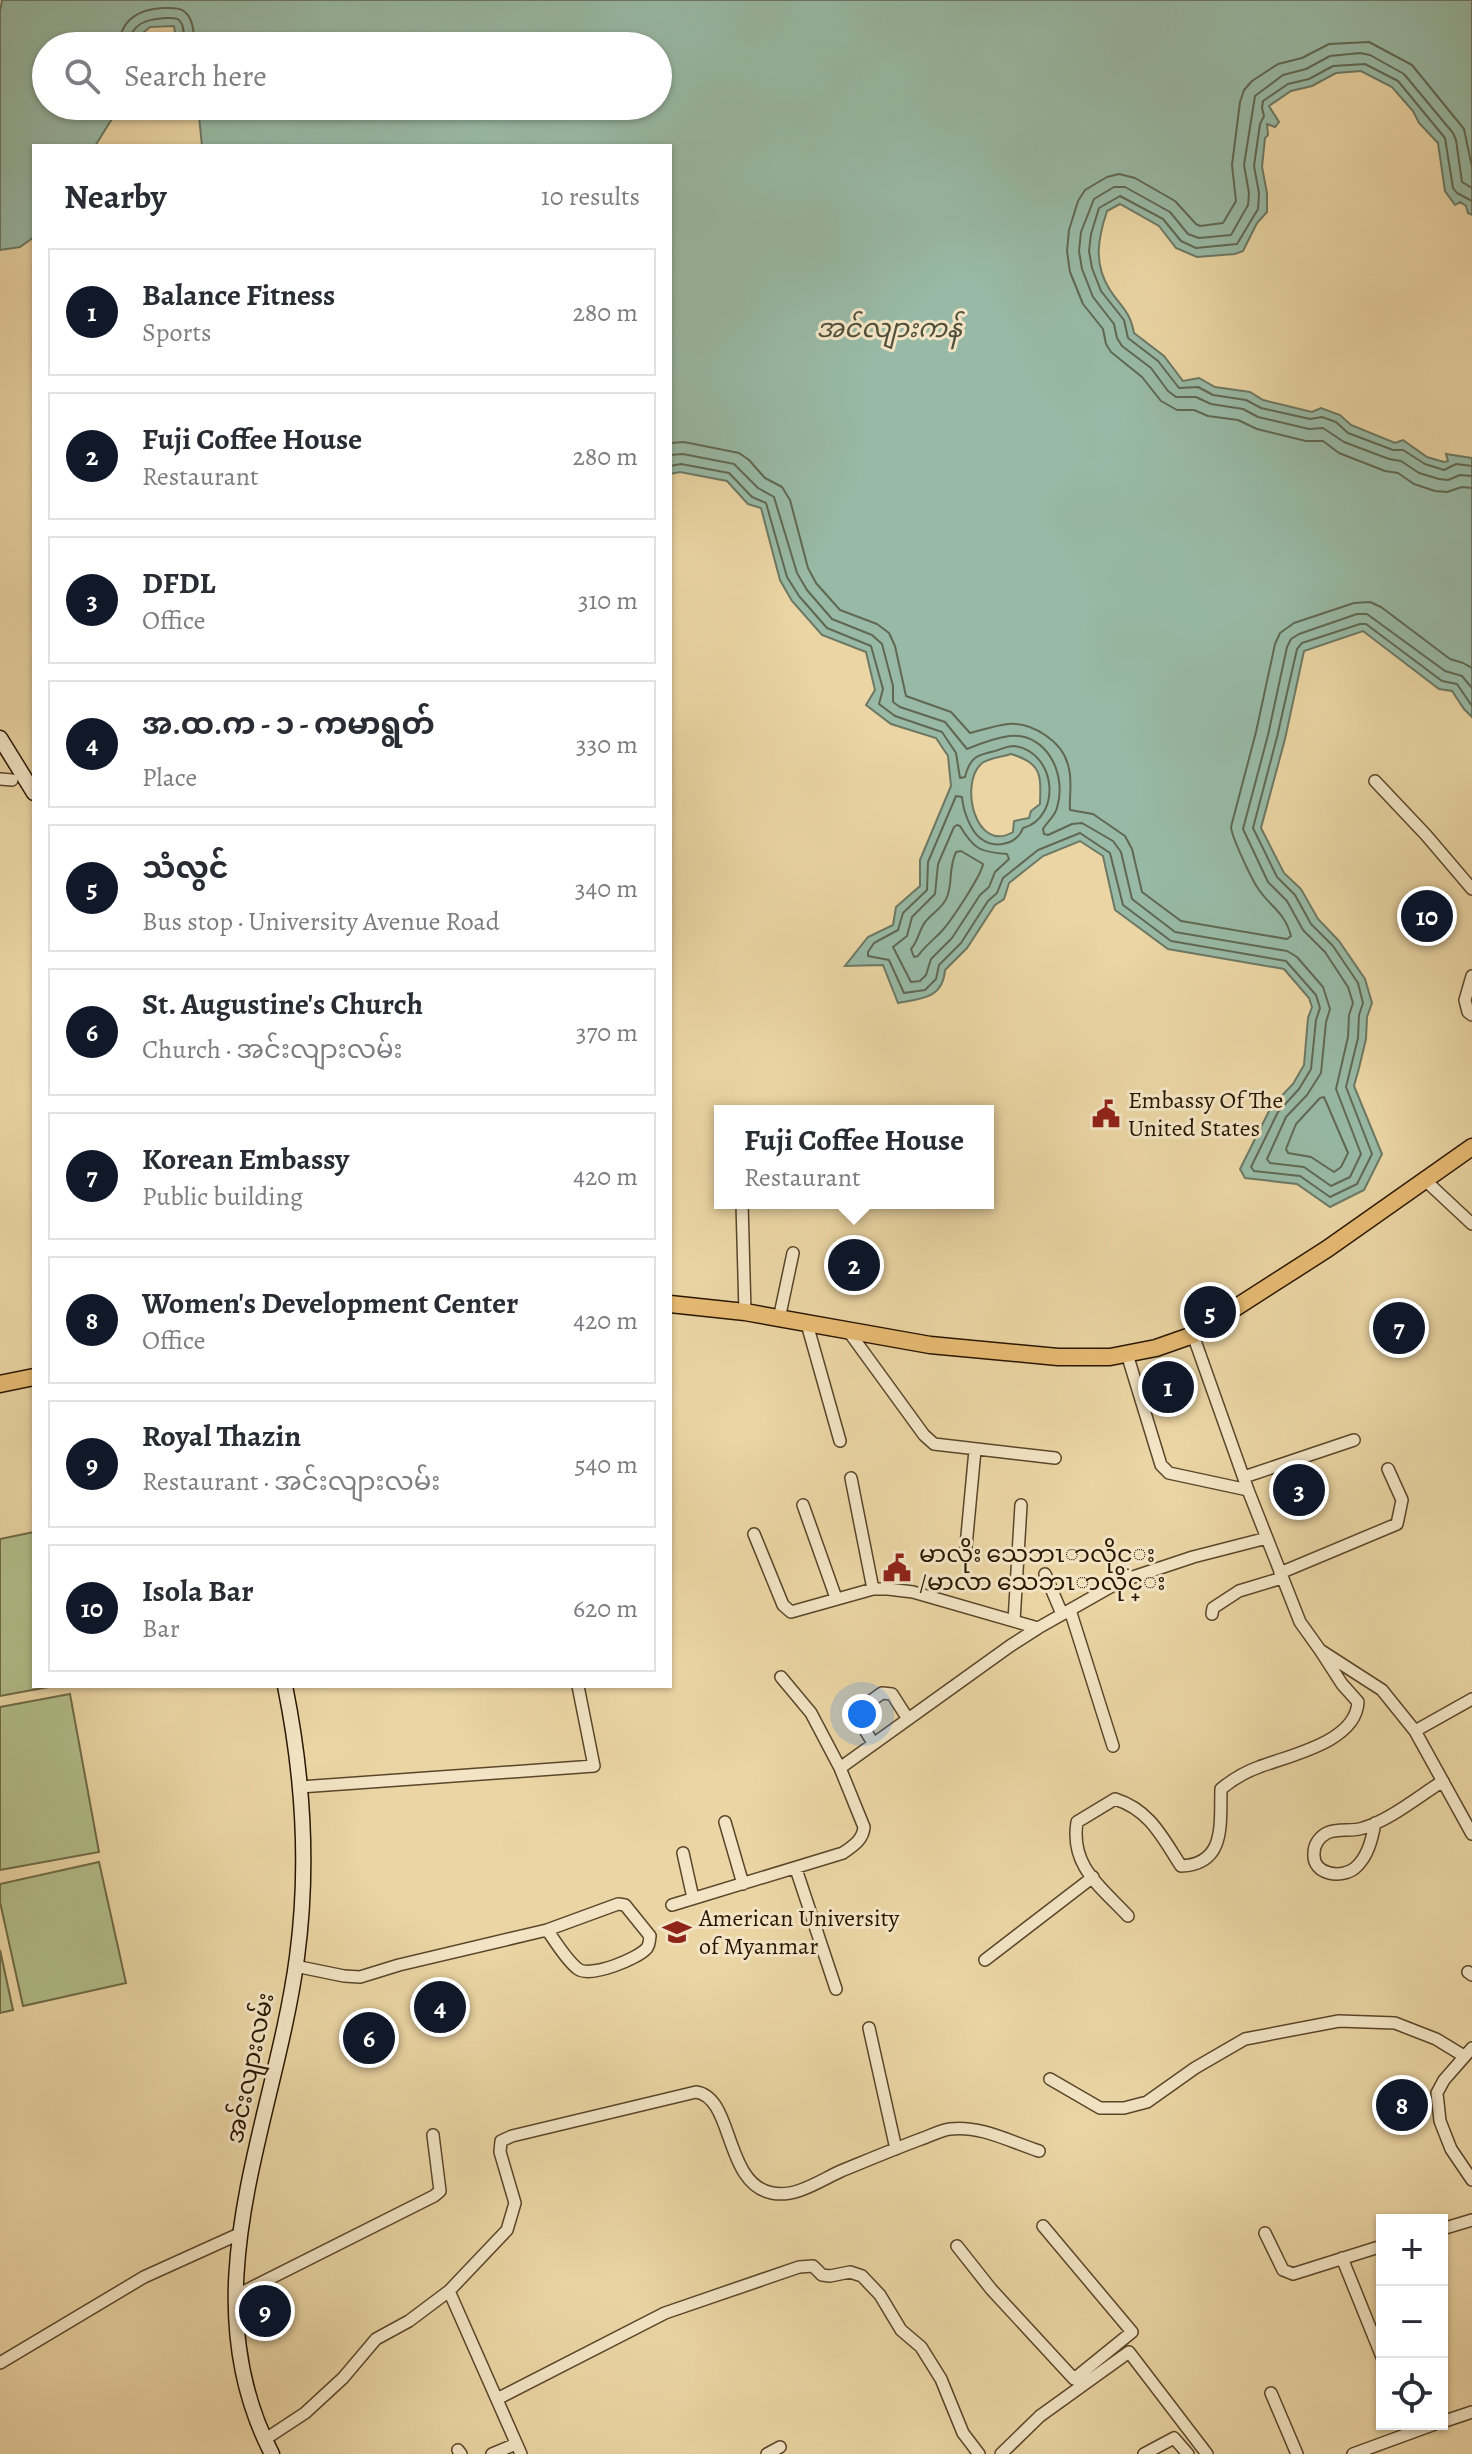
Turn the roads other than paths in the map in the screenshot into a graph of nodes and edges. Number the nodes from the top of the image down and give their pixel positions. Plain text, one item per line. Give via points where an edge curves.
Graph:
1 (0, 738) edge
2 (1375, 781) dead end
3 (32, 790) edge
4 (1472, 889) edge
5 (1472, 976) edge
6 (1472, 1015) edge
7 (1472, 1147) edge
8 (1426, 1181) junction
9 (742, 1209) edge
10 (1472, 1224) edge
11 (793, 1253) dead end
12 (672, 1304) edge
13 (745, 1312) junction
14 (779, 1319) junction
15 (807, 1324) junction
16 (849, 1332) junction
17 (1193, 1335) junction
18 (1127, 1354) junction
19 (32, 1377) edge
20 (0, 1384) edge
21 (1354, 1440) dead end
22 (840, 1441) dead end
23 (975, 1450) junction
24 (1055, 1458) dead end
25 (1388, 1469) dead end
26 (1244, 1477) junction
27 (851, 1478) dead end
28 (1248, 1490) junction
29 (803, 1505) dead end
30 (1021, 1505) dead end
31 (754, 1534) dead end
32 (1267, 1538) junction
33 (965, 1557) dead end
34 (1045, 1574) dead end
35 (1281, 1575) junction
36 (873, 1589) junction
37 (836, 1598) junction
38 (1066, 1612) junction
39 (1212, 1614) dead end
40 (1014, 1621) junction
41 (1038, 1628) junction
42 (1320, 1650) junction
43 (781, 1677) dead end
44 (285, 1688) edge
45 (578, 1688) edge
46 (1472, 1699) edge
47 (908, 1719) junction
48 (1415, 1731) junction
49 (873, 1743) junction
50 (1113, 1746) dead end
51 (840, 1768) junction
52 (1443, 1781) junction
53 (300, 1787) junction
54 (725, 1822) dead end
55 (1375, 1823) junction
56 (1472, 1834) edge
57 (683, 1853) dead end
58 (796, 1869) junction
59 (1093, 1877) junction
60 (743, 1884) junction
61 (693, 1898) junction
62 (672, 1905) dead end
63 (1128, 1916) dead end
64 (547, 1930) junction
65 (985, 1960) dead end
66 (295, 1966) junction
67 (836, 1989) dead end
68 (869, 2028) dead end
69 (1468, 2052) edge
70 (1050, 2079) dead end
71 (433, 2135) dead end
72 (896, 2149) junction
73 (1039, 2151) dead end
74 (1472, 2180) edge
75 (1472, 2220) edge
76 (1043, 2226) dead end
77 (1448, 2227) edge
78 (1265, 2233) dead end
79 (239, 2234) junction
80 (957, 2246) dead end
81 (1376, 2248) edge
82 (1342, 2258) junction
83 (449, 2291) junction
84 (235, 2296) junction
85 (1126, 2338) junction
86 (1376, 2342) edge
87 (1129, 2352) junction
88 (0, 2363) edge
89 (1271, 2393) dead end
90 (497, 2399) junction
91 (1472, 2412) edge
92 (1448, 2420) edge
93 (1406, 2430) edge
94 (264, 2440) junction
95 (780, 2447) dead end
96 (518, 2449) edge
97 (272, 2454) edge
98 (492, 2454) edge
99 (767, 2454) edge
100 (979, 2454) edge
101 (1001, 2454) edge
102 (1144, 2454) edge
103 (1188, 2454) edge
104 (1207, 2454) edge
105 (1297, 2454) edge
106 (1353, 2454) edge

1 - 3 main road
2 - 4 street
5 - 6 street via 1465,1000
7 - 8 main road
8 - 10 street
8 - 17 main road
9 - 13 street
11 - 14 street
12 - 13 main road
13 - 14 main road
14 - 15 main road
15 - 16 main road
15 - 22 street
16 - 18 main road via 1058,1357
16 - 23 street via 924,1435 934,1444
17 - 18 main road
17 - 26 street
18 - 28 street via 1161,1465 1169,1473
19 - 20 main road
21 - 26 street
23 - 24 street
23 - 33 street
25 - 35 street via 1402,1500 1397,1524
26 - 28 street
27 - 36 street
28 - 32 street
29 - 37 street
30 - 40 street
31 - 37 street via 786,1610
32 - 35 street
32 - 38 street via 1121,1581
34 - 38 street
35 - 39 street via 1239,1591
35 - 42 street via 1300,1622
36 - 37 street
36 - 40 street via 913,1592
38 - 41 street
38 - 50 street
40 - 41 street
41 - 47 street
42 - 48 street via 1382,1690
42 - 59 street via 1358,1702 1358,1714 1345,1730 1235,1777 1221,1789 1216,1846 1210,1858 1197,1865 1181,1866 1147,1815 1115,1799 1077,1822 1079,1859
43 - 51 street via 811,1713
44 - 53 main road, အင်းလျားလမ်း
45 - 53 street via 594,1766
46 - 48 street
47 - 49 street
47 - 49 street via 892,1694 882,1693 861,1708 859,1720
48 - 52 street
49 - 51 street
51 - 58 street via 864,1833 843,1853
52 - 55 street
52 - 56 street
53 - 66 main road, အင်းလျားလမ်း via 303,1890
54 - 60 street
55 - 55 street via 1323,1835 1314,1860 1331,1874 1355,1868 1366,1855
57 - 61 street
58 - 60 street
58 - 67 street
59 - 63 street
59 - 65 street
60 - 61 street
61 - 62 street
64 - 64 street via 618,1904 625,1905 650,1940 633,1958 586,1972
64 - 66 street via 360,1977
66 - 79 main road, အင်းလျားလမ်း
68 - 72 street
69 - 70 street via 1395,2023 1339,2021 1245,2039 1147,2102 1124,2108 1100,2108
69 - 74 street via 1437,2093 1451,2149
71 - 84 street via 440,2191
72 - 73 street via 948,2129 975,2130
72 - 83 street via 801,2190 758,2190 736,2159 714,2102 696,2092 512,2136 501,2141 500,2152 515,2203 507,2230
75 - 77 street
76 - 85 street via 1132,2332
78 - 82 street via 1283,2270 1293,2274
79 - 84 main road, အင်းလျားလမ်း
79 - 88 street via 144,2277
80 - 85 street via 1074,2379
81 - 82 street
82 - 86 street
83 - 90 street
83 - 94 street via 376,2339 305,2413
84 - 94 main road, အင်းလျားလမ်း via 244,2377
85 - 87 street via 1132,2345
87 - 101 street via 1040,2416
87 - 104 street
89 - 105 street
90 - 96 street
90 - 100 street via 665,2313 813,2266 822,2275 862,2276 880,2295 941,2379 963,2433
91 - 92 street
93 - 106 street
94 - 97 main road, အင်းလျားလမ်း
95 - 99 street
96 - 98 street
102 - 103 street via 1174,2438

